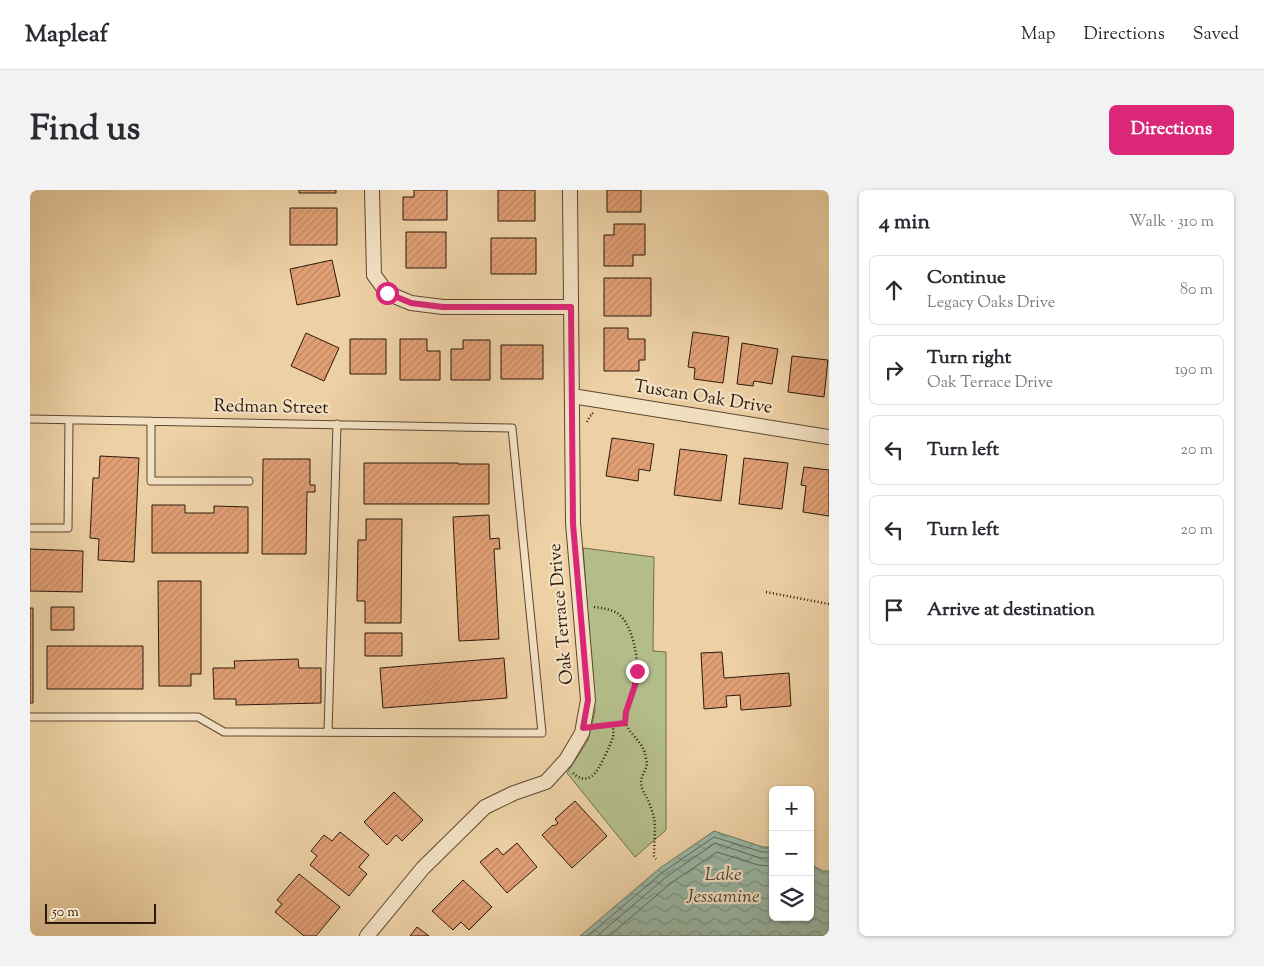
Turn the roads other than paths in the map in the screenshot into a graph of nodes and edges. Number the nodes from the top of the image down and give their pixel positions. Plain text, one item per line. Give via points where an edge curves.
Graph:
1 (372, 190) edge
2 (570, 190) edge
3 (571, 307) junction
4 (572, 396) junction
5 (30, 420) edge
6 (69, 420) junction
7 (151, 421) junction
8 (337, 424) junction
9 (829, 437) edge
10 (249, 481) dead end
11 (30, 528) edge
12 (30, 717) edge
13 (328, 732) junction
14 (367, 936) edge

1 - 3 street via 374,275 387,293 411,303 443,307
2 - 3 street, Oak Terrace Drive
3 - 4 street, Oak Terrace Drive
4 - 9 street, Tuscan Oak Drive
4 - 14 street, Oak Terrace Drive via 573,524 588,700 582,733 546,782 485,807 423,868
5 - 6 lane, Redman Street
6 - 7 lane, Redman Street
6 - 11 lane via 68,528
7 - 8 lane, Redman Street
7 - 10 lane via 151,481
8 - 13 lane
8 - 13 lane, Redman Street via 512,428 542,733
12 - 13 lane via 198,717 224,732

